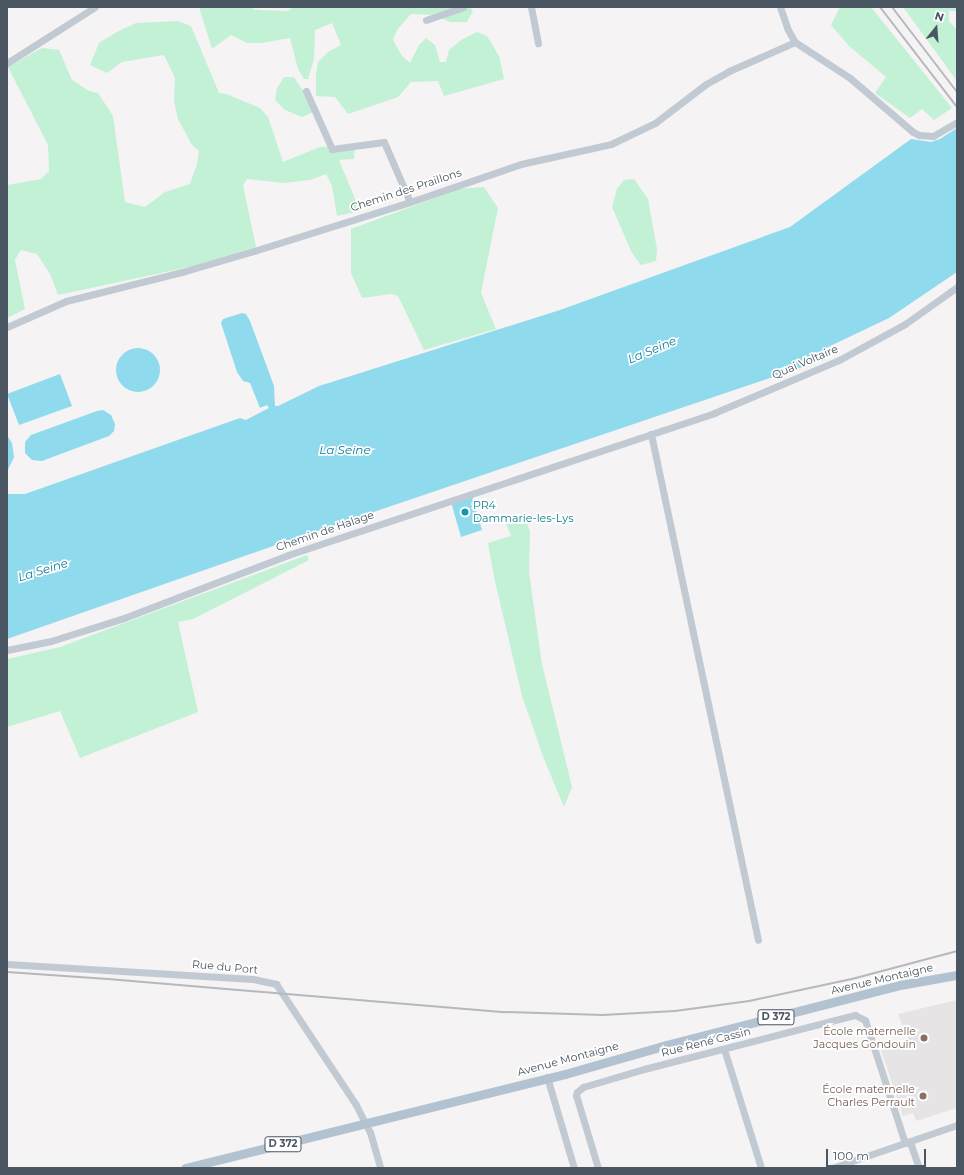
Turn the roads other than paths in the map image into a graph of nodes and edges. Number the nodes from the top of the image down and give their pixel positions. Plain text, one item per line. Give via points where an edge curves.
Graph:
1 (94, 7) edge
2 (463, 7) edge
3 (531, 7) edge
4 (780, 7) edge
5 (426, 20) dead end
6 (795, 42) junction
7 (538, 43) dead end
8 (7, 63) edge
9 (306, 91) dead end
10 (957, 122) edge
11 (410, 202) junction
12 (957, 287) edge
13 (7, 327) edge
14 (651, 434) junction
15 (7, 650) edge
16 (758, 940) dead end
17 (7, 964) edge
18 (957, 976) edge
19 (724, 1049) junction
20 (547, 1077) junction
21 (365, 1123) junction
22 (957, 1125) edge
23 (908, 1142) junction
24 (201, 1166) edge
25 (185, 1168) edge
26 (380, 1168) edge
27 (574, 1168) edge
28 (598, 1168) edge
29 (761, 1168) edge
30 (832, 1168) edge
31 (919, 1168) edge

1 - 8 street
2 - 5 street
3 - 7 street
4 - 6 street
6 - 10 street via 850,78 905,127 919,135 933,136
6 - 11 street, Chemin des Praillons via 729,71 706,84 655,123 612,144 521,164
9 - 11 street via 332,149 384,142
11 - 13 street, Chemin des Praillons via 197,268 54,305
12 - 14 street, Quai Voltaire via 905,324 839,360 714,413
14 - 15 street, Chemin de Halage via 288,555 124,618 50,641
14 - 16 street
17 - 21 street, Rue du Port via 253,979 276,984 356,1105
18 - 20 main road, Avenue Montaigne / D 372 via 900,985
19 - 23 street, Rue René Cassin via 855,1015 865,1020 904,1140
19 - 28 street, Rue René Cassin via 644,1069 583,1087 577,1092 577,1102
19 - 29 street
20 - 21 main road, Avenue Montaigne / D 372
20 - 27 street
21 - 24 main road, Avenue Montaigne / D 372
21 - 26 street, Rue du Port
22 - 23 street
23 - 30 street
23 - 31 street
24 - 25 main road, Avenue Montaigne / D 372

